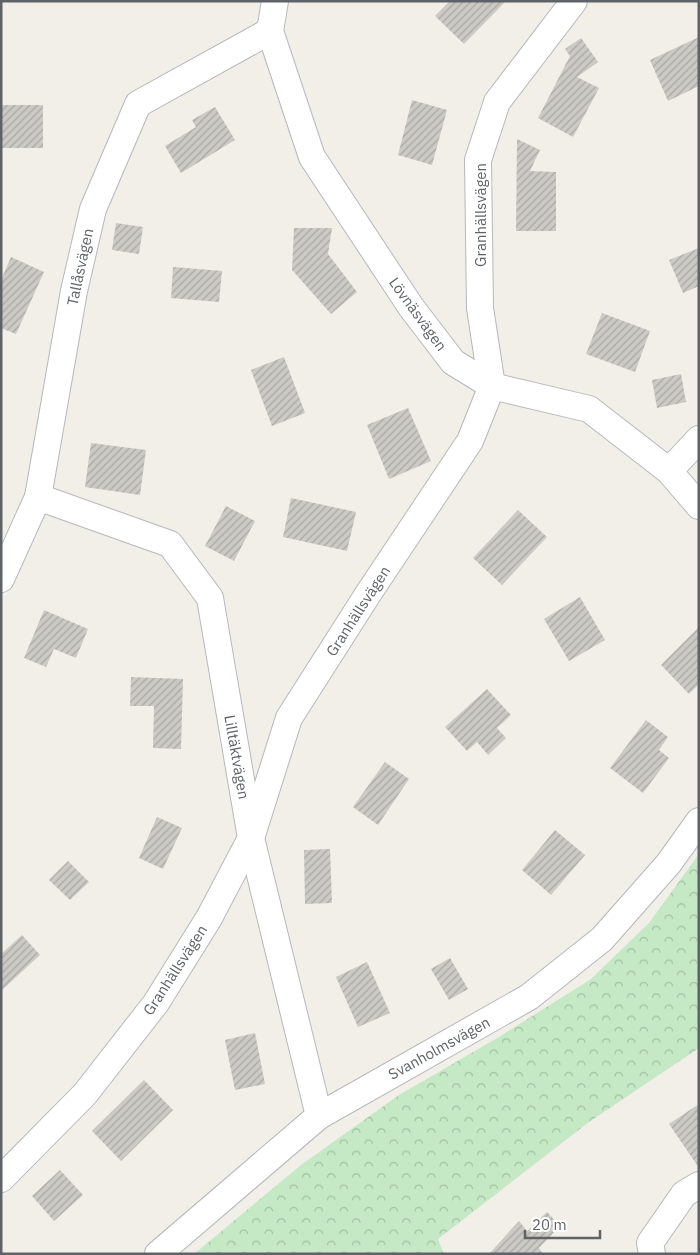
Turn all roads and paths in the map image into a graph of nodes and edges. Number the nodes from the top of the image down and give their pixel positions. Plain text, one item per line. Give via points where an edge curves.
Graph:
1 (275, 1) edge
2 (574, 1) edge
3 (270, 31) junction
4 (492, 386) junction
5 (699, 439) edge
6 (669, 471) junction
7 (38, 497) junction
8 (699, 506) edge
9 (1, 579) edge
10 (699, 821) edge
11 (251, 838) junction
12 (319, 1116) junction
13 (1, 1179) edge
14 (699, 1184) edge
15 (158, 1254) edge
16 (652, 1254) edge

1 - 3 street, Lövnäsvägen
2 - 4 street, Granhällsvägen via 497,102 478,160 480,308
3 - 4 street, Lövnäsvägen via 312,157 411,307 453,362
3 - 7 street, Tallåsvägen via 138,104 93,209 74,291
4 - 6 street, Lövnäsvägen via 589,409
4 - 11 street, Granhällsvägen via 470,441 289,718
5 - 6 street
6 - 8 street, Lövnäsvägen
7 - 9 street, Tallåsvägen
7 - 11 street, Lilltäktvägen via 170,544 210,598
10 - 12 street, Svanholmsvägen via 668,863 602,939 530,997
11 - 12 street, Lilltäktvägen
11 - 13 street, Granhällsvägen via 209,918 156,1003 85,1094
12 - 15 street, Svanholmsvägen
14 - 16 street via 684,1194 650,1242

